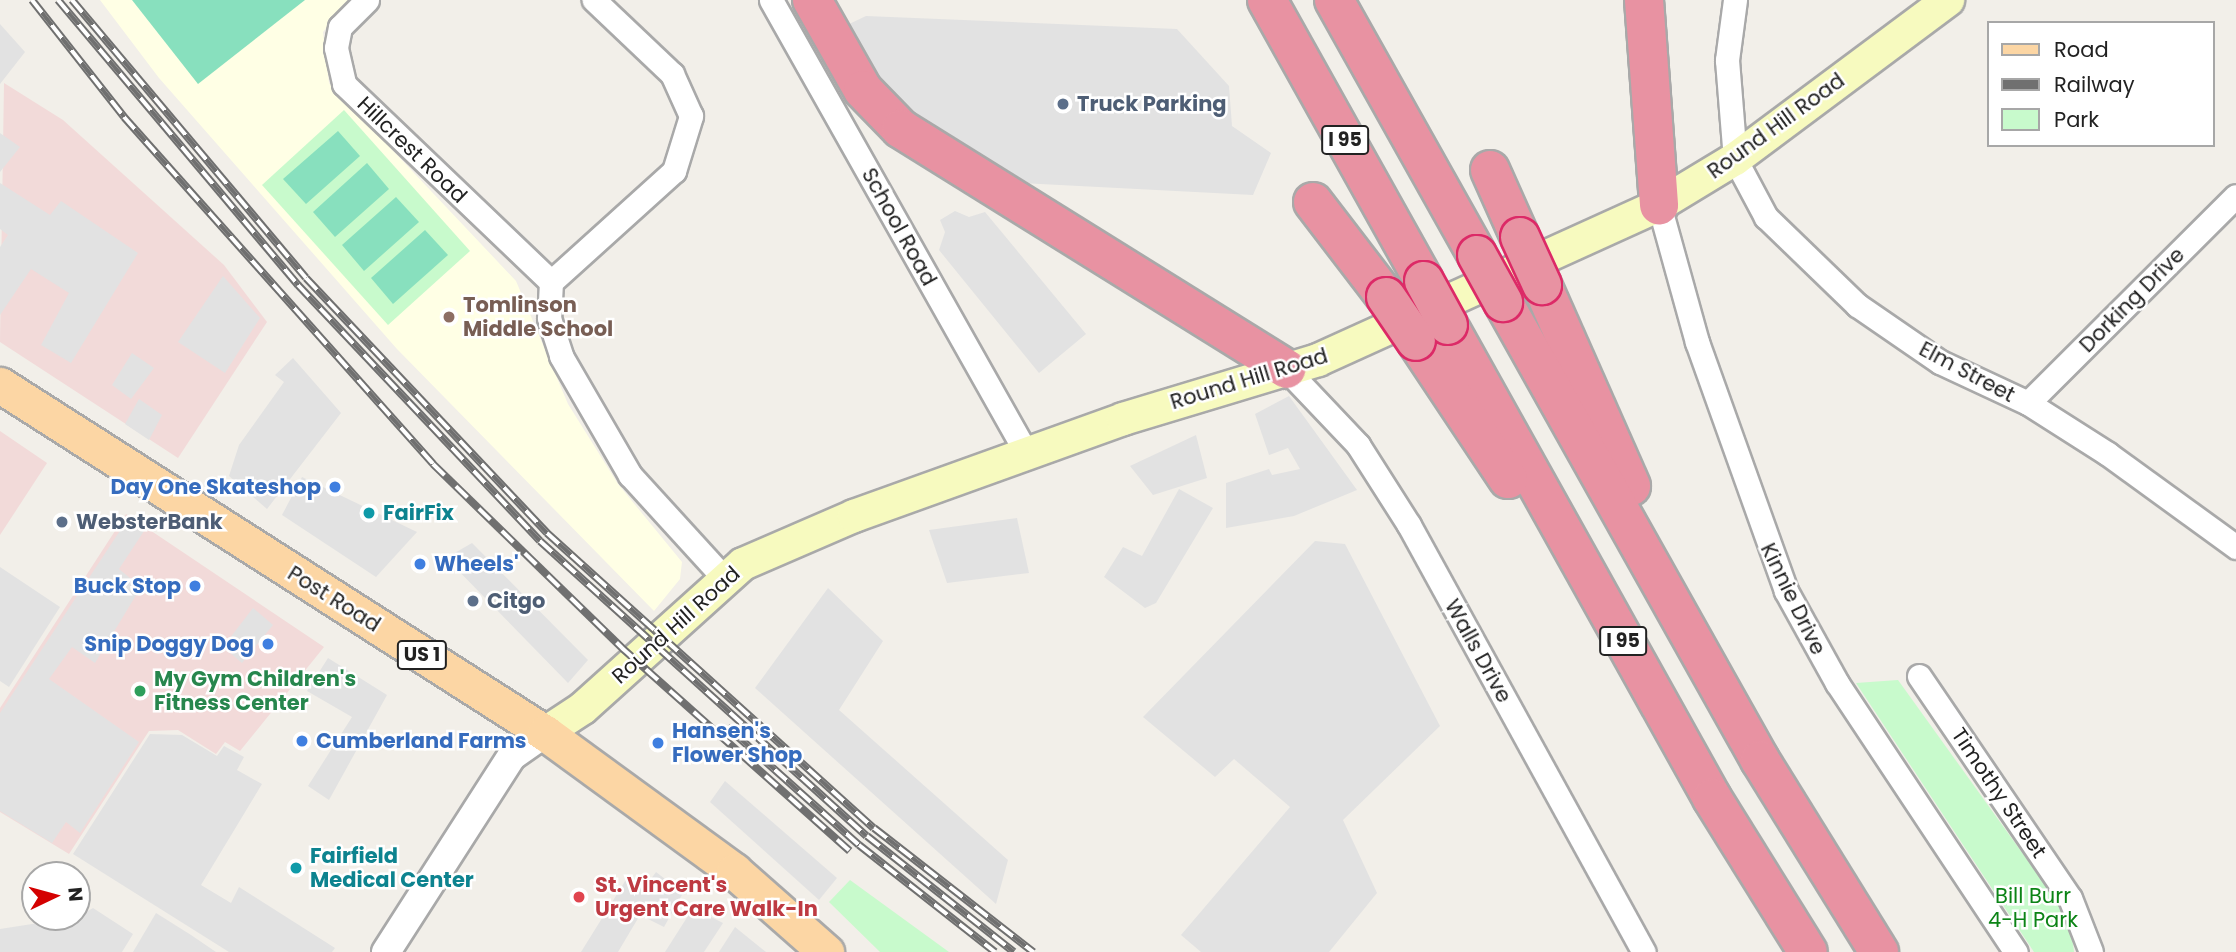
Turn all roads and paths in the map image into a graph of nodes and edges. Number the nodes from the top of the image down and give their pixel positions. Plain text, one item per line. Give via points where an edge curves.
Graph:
1 (367, 0) edge
2 (594, 0) edge
3 (771, 0) edge
4 (812, 0) edge
5 (1267, 0) edge
6 (1334, 0) edge
7 (1644, 0) edge
8 (1735, 0) edge
9 (1948, 0) edge
10 (1735, 159) junction
11 (1490, 170) dead end
12 (2236, 196) edge
13 (1313, 202) dead end
14 (1659, 205) junction
15 (551, 282) junction
16 (1432, 333) junction
17 (1286, 369) junction
18 (0, 385) edge
19 (2028, 403) junction
20 (1027, 454) junction
21 (2236, 547) edge
22 (723, 577) junction
23 (1919, 676) dead end
24 (1724, 696) junction
25 (545, 733) junction
26 (386, 952) edge
27 (826, 952) edge
28 (1644, 952) edge
29 (1808, 952) edge
30 (1879, 952) edge
31 (2016, 952) edge
32 (2091, 952) edge

1 - 15 street, Hillcrest Road via 340,27 336,48 344,85
2 - 15 street via 671,74 691,117 674,171
3 - 20 street, School Road
4 - 17 highway via 863,90 901,129
5 - 16 highway, I 95, bridge via 1424,281
6 - 24 highway, I 95, bridge
7 - 14 highway
8 - 10 street via 1727,60
9 - 10 main road, Round Hill Road
10 - 14 main road, Round Hill Road
10 - 19 street, Elm Street via 1766,217 1857,304 1940,362
11 - 24 highway, bridge
12 - 19 street, Dorking Drive
13 - 16 highway, bridge via 1386,297
14 - 17 main road, Round Hill Road
14 - 31 street, Kinnie Drive via 1688,316 1786,591 1837,683
15 - 22 street via 549,318 561,356 630,475
16 - 29 highway, I 95
17 - 20 main road, Round Hill Road
17 - 28 street, Walls Drive via 1352,438 1409,526
18 - 25 main road, Post Road / US 1
19 - 21 street, Elm Street
20 - 22 main road, Round Hill Road via 800,536
22 - 25 main road, Round Hill Road via 583,708
23 - 32 street, Timothy Street via 2070,898
24 - 30 highway, I 95
25 - 26 street via 512,756
25 - 27 main road, Post Road / US 1 via 734,871

